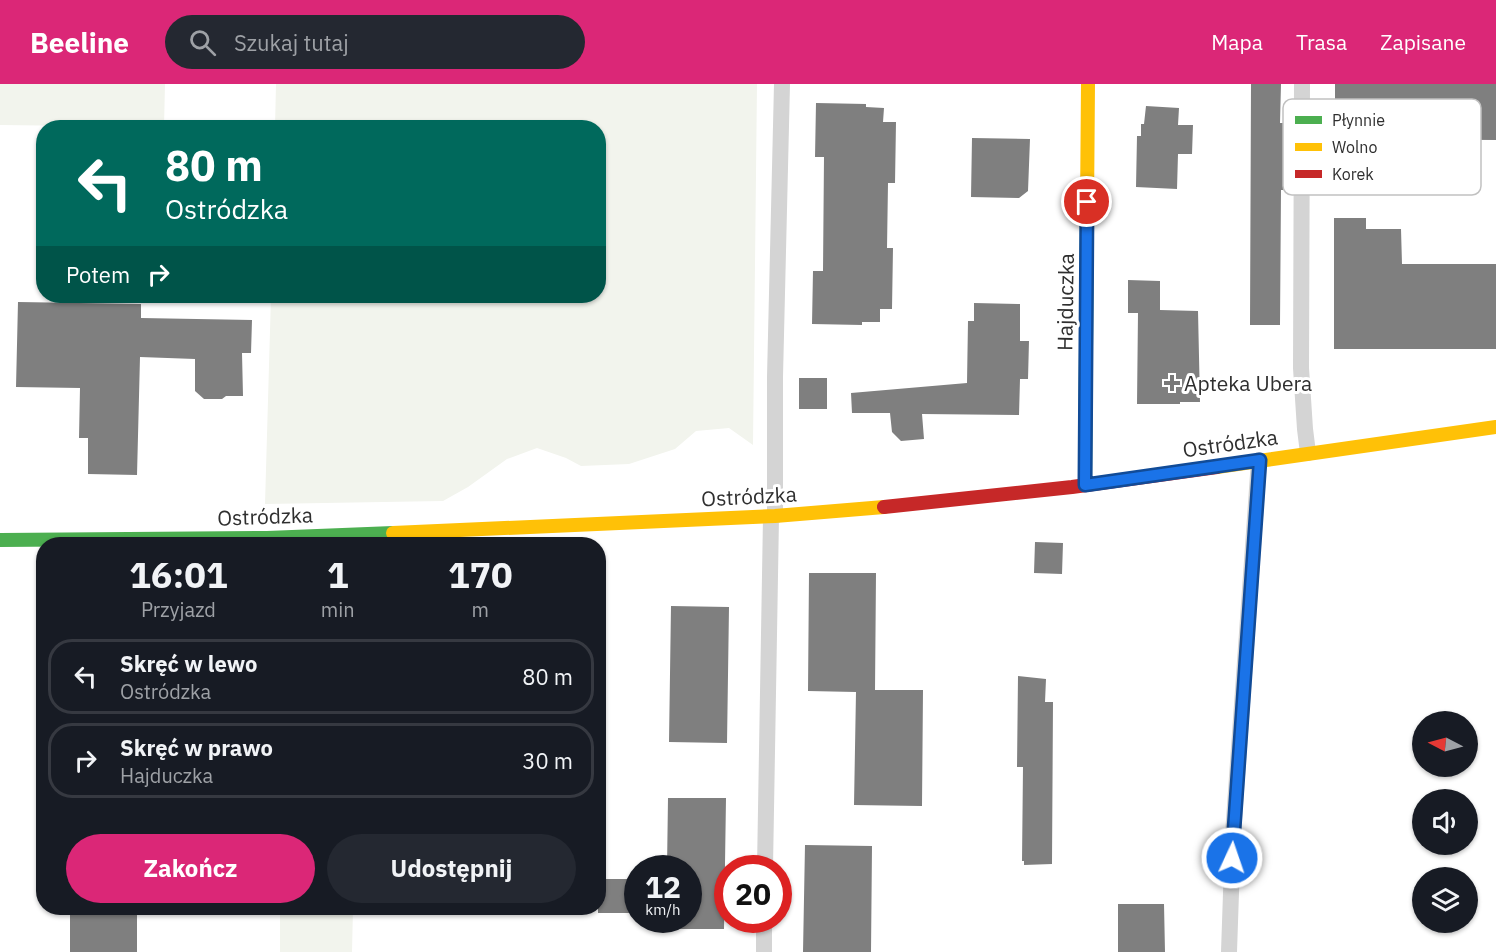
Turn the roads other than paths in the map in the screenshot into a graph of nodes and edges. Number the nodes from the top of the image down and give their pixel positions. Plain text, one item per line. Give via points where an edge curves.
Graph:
1 (782, 84) edge
2 (1088, 84) edge
3 (1302, 84) edge
4 (1302, 99) edge
5 (1302, 195) edge
6 (1496, 427) edge
7 (1308, 453) junction
8 (1260, 460) junction
9 (1085, 485) junction
10 (773, 516) junction
11 (293, 537) edge
12 (0, 540) edge
13 (36, 540) edge
14 (765, 855) edge
15 (764, 933) edge
16 (764, 952) edge
17 (1229, 952) edge

1 - 10 lane
2 - 9 street, Hajduczka
3 - 4 lane
5 - 7 lane via 1301,368
6 - 7 street, Ostródzka
7 - 8 street, Ostródzka
8 - 9 street, Ostródzka
8 - 17 lane via 1233,834
9 - 10 street, Ostródzka
10 - 11 street, Ostródzka
10 - 14 lane
12 - 13 street, Ostródzka
15 - 16 lane

